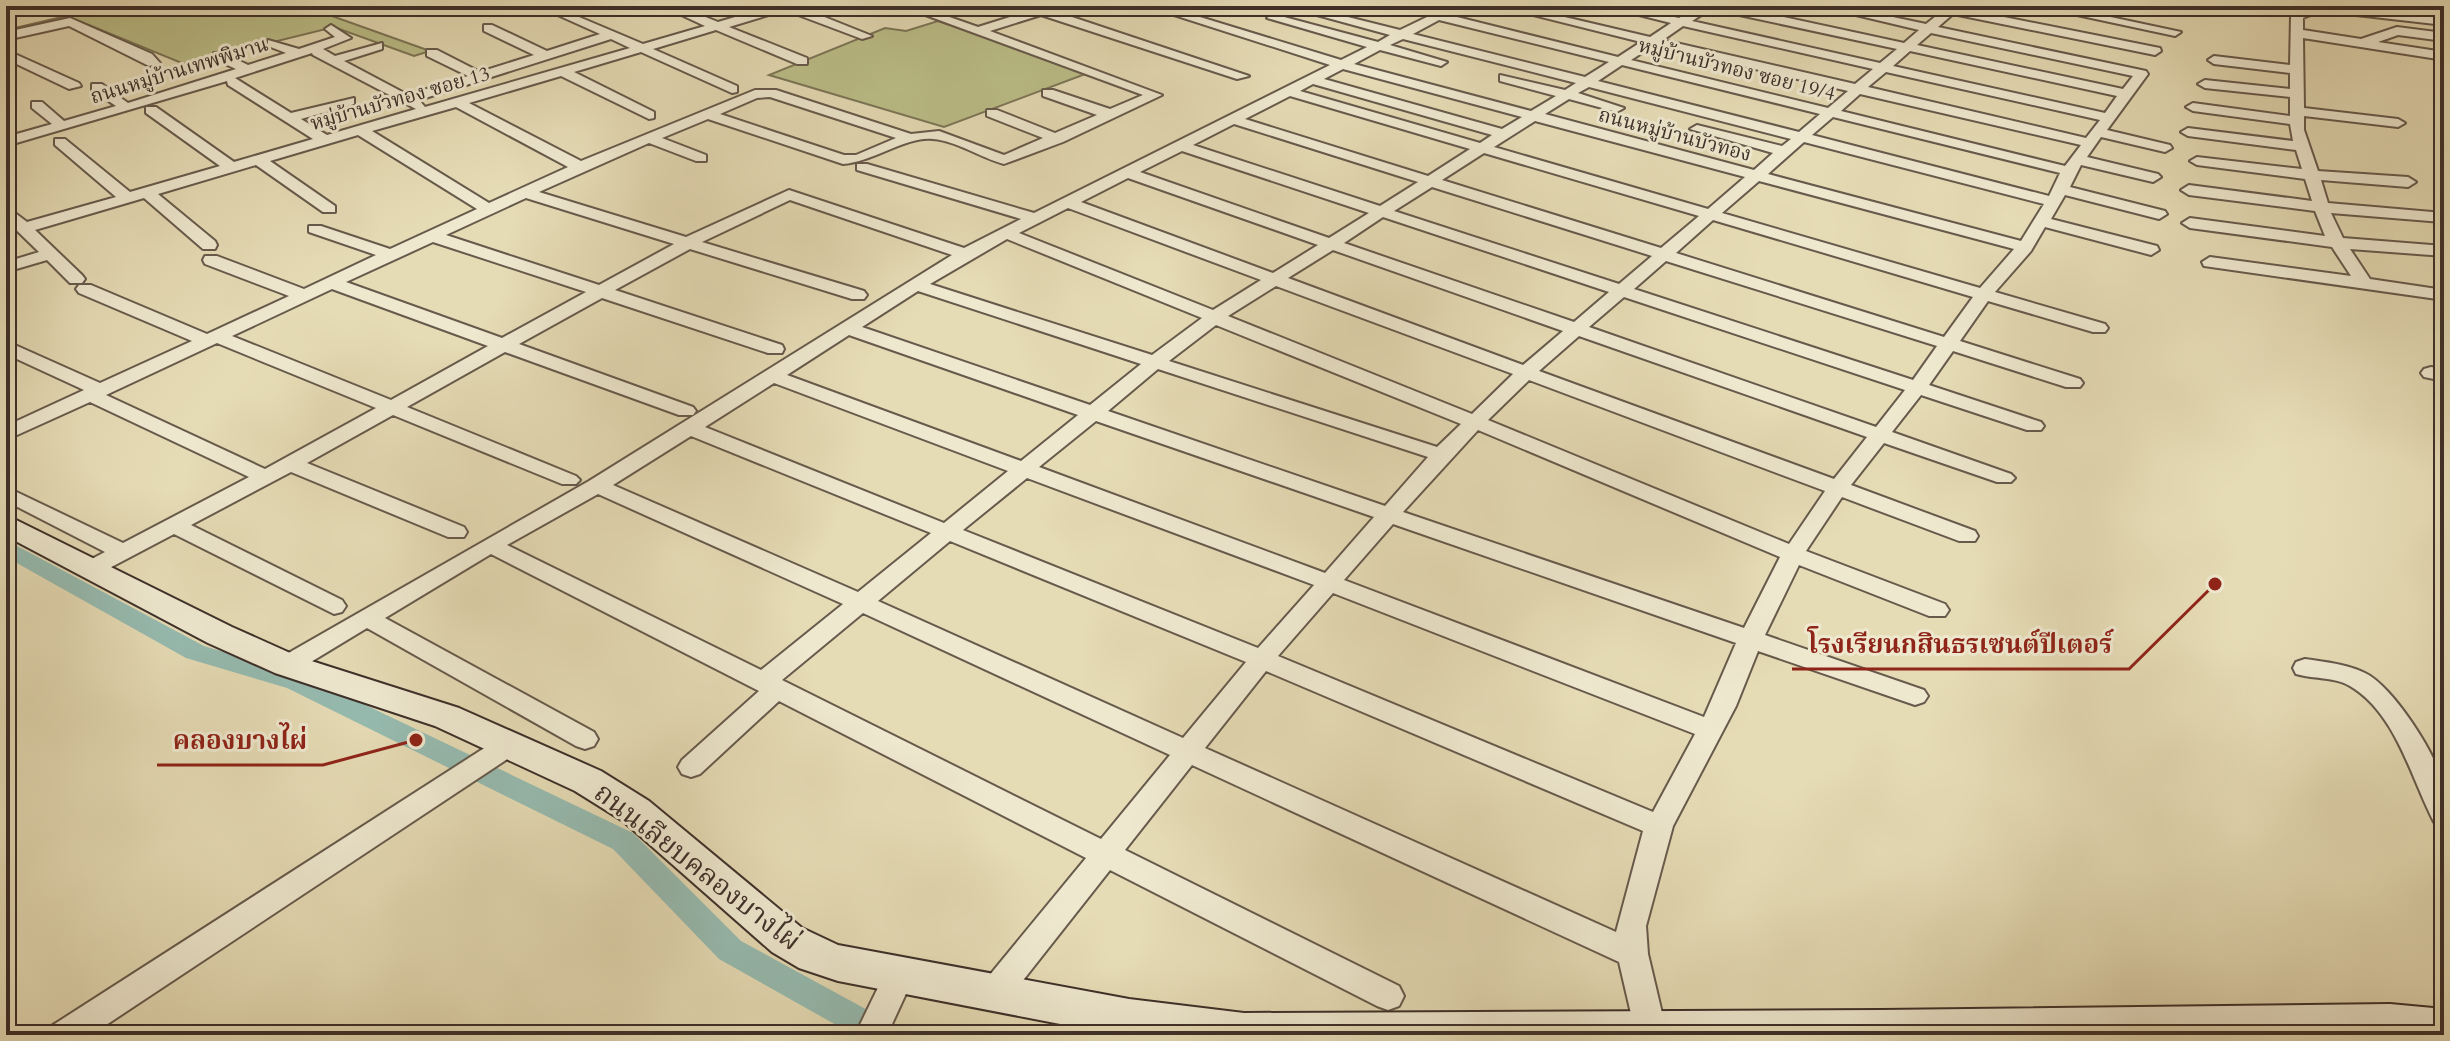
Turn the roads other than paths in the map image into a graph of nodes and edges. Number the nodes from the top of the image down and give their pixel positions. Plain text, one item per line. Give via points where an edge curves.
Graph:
1 (668, 6) edge
2 (786, 6) edge
3 (907, 6) edge
4 (1026, 6) edge
5 (1054, 6) edge
6 (1152, 6) edge
7 (1173, 6) edge
8 (1290, 6) edge
9 (1346, 6) edge
10 (1396, 6) edge
11 (1458, 6) edge
12 (1503, 6) edge
13 (1609, 6) edge
14 (1707, 6) edge
15 (1716, 6) edge
16 (1824, 6) edge
17 (2041, 6) edge
18 (2146, 6) edge
19 (2322, 7) edge
20 (555, 9) dead end
21 (2390, 9) edge
22 (2168, 10) dead end
23 (2444, 10) edge
24 (1040, 11) junction
25 (1941, 12) edge
26 (1326, 15) junction
27 (1437, 16) junction
28 (1273, 18) dead end
29 (2444, 21) edge
30 (1680, 22) junction
31 (717, 26) junction
32 (1304, 26) junction
33 (488, 28) dead end
34 (331, 29) dead end
35 (979, 31) junction
36 (2175, 32) dead end
37 (2297, 33) junction
38 (1400, 34) junction
39 (610, 35) junction
40 (6, 36) edge
41 (866, 36) dead end
42 (2444, 37) edge
43 (1651, 41) junction
44 (272, 43) dead end
45 (2362, 43) junction
46 (1379, 45) junction
47 (378, 46) dead end
48 (1907, 47) junction
49 (641, 48) junction
50 (2155, 51) dead end
51 (318, 52) dead end
52 (432, 53) dead end
53 (6, 54) edge
54 (300, 54) junction
55 (545, 55) junction
56 (219, 56) dead end
57 (2444, 56) edge
58 (334, 60) junction
59 (2214, 60) dead end
60 (802, 61) dead end
61 (1345, 62) junction
62 (1441, 62) dead end
63 (1620, 62) junction
64 (1880, 67) junction
65 (2297, 70) junction
66 (249, 71) junction
67 (561, 71) junction
68 (1242, 76) dead end
69 (480, 77) junction
70 (1505, 78) dead end
71 (1311, 79) junction
72 (233, 82) dead end
73 (1586, 82) junction
74 (2205, 84) dead end
75 (74, 86) dead end
76 (97, 87) dead end
77 (732, 89) dead end
78 (1857, 89) junction
79 (188, 90) junction
80 (1287, 91) junction
81 (1048, 93) dead end
82 (2126, 94) junction
83 (2297, 94) junction
84 (1567, 95) junction
85 (409, 99) junction
86 (349, 101) dead end
87 (457, 102) junction
88 (37, 105) dead end
89 (2193, 107) dead end
90 (127, 108) junction
91 (1617, 108) dead end
92 (151, 110) dead end
93 (427, 110) junction
94 (992, 113) dead end
95 (1831, 113) junction
96 (708, 114) junction
97 (1536, 114) junction
98 (649, 115) dead end
99 (1112, 115) junction
100 (2297, 116) junction
101 (289, 118) junction
102 (1232, 119) junction
103 (2398, 123) dead end
104 (1697, 129) dead end
105 (360, 130) junction
106 (2188, 132) dead end
107 (61, 134) junction
108 (1503, 134) junction
109 (1799, 137) junction
110 (649, 138) junction
111 (910, 138) junction
112 (1058, 139) junction
113 (324, 140) junction
114 (6, 142) edge
115 (1179, 145) junction
116 (2303, 147) junction
117 (1480, 148) junction
118 (2165, 148) dead end
119 (1782, 151) junction
120 (701, 158) dead end
121 (258, 160) junction
122 (2197, 161) dead end
123 (580, 167) junction
124 (862, 167) dead end
125 (2075, 167) junction
126 (232, 168) junction
127 (1125, 172) junction
128 (2312, 175) junction
129 (1762, 176) junction
130 (2153, 177) dead end
131 (1429, 181) junction
132 (2408, 182) dead end
133 (2189, 190) dead end
134 (146, 192) junction
135 (526, 193) junction
136 (127, 198) junction
137 (1066, 202) junction
138 (2322, 207) junction
139 (329, 209) dead end
140 (489, 210) junction
141 (6, 211) edge
142 (1383, 211) junction
143 (2159, 214) dead end
144 (1711, 215) junction
145 (2442, 217) edge
146 (1034, 218) junction
147 (2190, 223) dead end
148 (25, 228) junction
149 (315, 229) dead end
150 (1005, 233) junction
151 (432, 236) junction
152 (689, 242) junction
153 (1329, 243) junction
154 (2338, 243) junction
155 (2025, 247) junction
156 (2151, 250) dead end
157 (2444, 251) edge
158 (51, 254) junction
159 (965, 254) junction
160 (1664, 254) junction
161 (391, 255) junction
162 (2210, 262) dead end
163 (6, 267) edge
164 (1275, 279) junction
165 (331, 283) junction
166 (2364, 283) junction
167 (916, 285) junction
168 (1621, 291) junction
169 (600, 293) junction
170 (1984, 294) junction
171 (304, 295) junction
172 (858, 295) dead end
173 (2444, 295) edge
174 (1215, 317) junction
175 (847, 328) junction
176 (2099, 328) dead end
177 (1576, 329) junction
178 (212, 338) junction
179 (1948, 343) junction
180 (503, 346) junction
181 (6, 347) edge
182 (775, 349) dead end
183 (1154, 363) junction
184 (1526, 372) junction
185 (773, 376) junction
186 (2073, 383) dead end
187 (1917, 388) junction
188 (95, 392) junction
189 (391, 406) junction
190 (1093, 414) junction
191 (688, 419) junction
192 (1473, 421) junction
193 (2034, 426) dead end
194 (6, 434) edge
195 (1878, 436) junction
196 (1441, 455) junction
197 (290, 464) junction
198 (1024, 468) junction
199 (265, 477) junction
200 (2004, 478) dead end
201 (569, 480) dead end
202 (597, 486) junction
203 (1836, 490) junction
204 (6, 493) edge
205 (1389, 516) junction
206 (6, 524) edge
207 (173, 525) junction
208 (456, 532) dead end
209 (949, 533) junction
210 (1967, 536) dead end
211 (490, 545) junction
212 (1794, 553) junction
213 (107, 560) junction
214 (1330, 583) junction
215 (859, 602) junction
216 (334, 606) dead end
217 (1937, 610) dead end
218 (367, 618) junction
219 (1750, 640) junction
220 (1262, 659) junction
221 (287, 665) junction
222 (2305, 668) dead end
223 (769, 686) junction
224 (1915, 696) dead end
225 (1709, 729) junction
226 (585, 739) dead end
227 (500, 750) junction
228 (1186, 750) junction
229 (691, 767) dead end
230 (2444, 814) edge
231 (1659, 826) junction
232 (1108, 854) junction
233 (1633, 954) junction
234 (900, 974) junction
235 (995, 992) junction
236 (1388, 996) dead end
237 (876, 1024) edge
238 (2444, 1029) edge
239 (1650, 1030) junction
240 (2015, 1031) edge
241 (64, 1035) edge

1 - 31 street
2 - 31 street, หมู่บ้านบัวทอง ซอย 13
2 - 41 street
3 - 35 street
4 - 24 street
5 - 24 street
6 - 61 street, ถนนหมู่บ้านบัวทอง
7 - 61 street, ถนนหมู่บ้านบัวทอง
8 - 26 street
9 - 26 street
10 - 27 street, หมู่บ้านบัวทอง ซอย 19/4
11 - 27 street
12 - 43 street
13 - 30 street
14 - 30 street
15 - 48 street
16 - 25 street
17 - 36 street
18 - 22 street
19 - 21 street
19 - 37 street via 2297,16
20 - 39 street
21 - 23 street
21 - 29 street
24 - 35 street
24 - 68 street
25 - 48 street
25 - 50 street
25 - 82 street via 2138,71 2141,74
26 - 32 street
26 - 38 street
27 - 38 street
27 - 63 street, หมู่บ้านบัวทอง ซอย 19/4
28 - 32 street
30 - 43 street
30 - 64 street
31 - 49 street, หมู่บ้านบัวทอง ซอย 13
31 - 60 street
32 - 46 street
33 - 55 street
34 - 54 street, ถนนหมู่บ้านเทพพิมาน via 345,38
35 - 99 street via 1155,95
37 - 45 street
37 - 65 street
38 - 46 street
38 - 73 street
39 - 49 street
39 - 55 street
40 - 79 street via 76,23 147,57
42 - 45 street via 2397,31
43 - 63 street
43 - 78 street
44 - 54 street
45 - 57 street
46 - 61 street
46 - 62 street
47 - 58 street
48 - 64 street
48 - 82 street
49 - 67 street, หมู่บ้านบัวทอง ซอย 13
49 - 77 street
51 - 58 street
52 - 69 street
53 - 75 street
54 - 66 street, ถนนหมู่บ้านเทพพิมาน
55 - 69 street
56 - 66 street
58 - 85 street
59 - 65 street
61 - 71 street
61 - 97 street, ถนนหมู่บ้านบัวทอง
63 - 73 street
63 - 95 street, หมู่บ้านบัวทอง ซอย 19/4
64 - 78 street
64 - 125 street
65 - 83 street
66 - 79 street, ถนนหมู่บ้านเทพพิมาน
67 - 87 street, หมู่บ้านบัวทอง ซอย 13
67 - 98 street
69 - 85 street
70 - 84 street
71 - 80 street
71 - 108 street
72 - 101 street
73 - 84 street
73 - 109 street
74 - 83 street
76 - 90 street
78 - 95 street
78 - 125 street
79 - 90 street, ถนนหมู่บ้านเทพพิมาน
80 - 102 street
80 - 117 street
81 - 99 street
82 - 125 street
83 - 100 street
84 - 91 street
84 - 97 street
85 - 93 street
86 - 101 street
87 - 93 street, หมู่บ้านบัวทอง ซอย 13
87 - 123 street
88 - 107 street
89 - 100 street
90 - 107 street, ถนนหมู่บ้านเทพพิมาน
92 - 126 street
93 - 105 street, หมู่บ้านบัวทอง ซอย 13
94 - 112 street
95 - 109 street
95 - 125 street, หมู่บ้านบัวทอง ซอย 19/4
96 - 110 street
96 - 111 street via 755,94 771,93
96 - 111 street via 843,160
97 - 108 street
97 - 129 street, ถนนหมู่บ้านบัวทอง
99 - 112 street
100 - 103 street
100 - 116 street
101 - 113 street
102 - 115 street
102 - 131 street
104 - 119 street
105 - 113 street, หมู่บ้านบัวทอง ซอย 13
105 - 140 street
106 - 116 street
107 - 114 street, ถนนหมู่บ้านเทพพิมาน
107 - 136 street
108 - 117 street
109 - 119 street
109 - 125 street
110 - 120 street
110 - 123 street
111 - 112 street via 934,134 1004,160
113 - 121 street, หมู่บ้านบัวทอง ซอย 13
115 - 127 street
115 - 142 street
116 - 128 street
117 - 131 street
117 - 144 street
118 - 125 street
119 - 129 street
121 - 126 street, หมู่บ้านบัวทอง ซอย 13
121 - 139 street
122 - 128 street
123 - 135 street
124 - 146 street
125 - 130 street
125 - 143 street
125 - 155 street
125 - 156 street
126 - 134 street, หมู่บ้านบัวทอง ซอย 13
127 - 137 street
127 - 153 street
128 - 132 street
128 - 138 street
129 - 144 street
129 - 155 street, ถนนหมู่บ้านบัวทอง
131 - 142 street
131 - 160 street
133 - 138 street
134 - 136 street, หมู่บ้านบัวทอง ซอย 13
134 - 171 street via 210,252
135 - 140 street
135 - 152 street
136 - 148 street, หมู่บ้านบัวทอง ซอย 13
137 - 146 street
137 - 164 street
138 - 145 street
138 - 154 street
140 - 151 street
141 - 148 street
142 - 153 street
142 - 168 street
144 - 160 street
144 - 170 street
146 - 150 street
147 - 154 street
148 - 158 street
149 - 161 street
150 - 159 street
150 - 174 street
151 - 161 street
151 - 169 street
152 - 159 street via 789,195
152 - 169 street
152 - 172 street
153 - 164 street
153 - 177 street
154 - 157 street
154 - 166 street
155 - 170 street
158 - 163 street
158 - 178 street via 81,284
159 - 167 street
160 - 168 street
160 - 179 street
161 - 165 street
162 - 166 street
164 - 174 street
164 - 184 street
165 - 171 street
165 - 180 street
166 - 173 street
167 - 175 street
167 - 183 street
168 - 177 street
168 - 187 street
169 - 180 street
169 - 182 street
170 - 176 street
170 - 179 street
171 - 178 street
174 - 183 street
174 - 192 street
175 - 185 street
175 - 190 street
177 - 184 street
177 - 195 street
178 - 188 street
178 - 189 street
179 - 186 street
179 - 187 street
180 - 189 street
180 - 191 street
181 - 188 street
183 - 190 street
183 - 196 street
184 - 192 street
184 - 203 street
185 - 191 street
185 - 198 street
187 - 193 street
187 - 195 street
188 - 194 street
188 - 199 street
189 - 197 street
189 - 201 street
190 - 198 street
190 - 205 street
191 - 202 street
191 - 209 street
192 - 196 street
192 - 212 street
195 - 200 street
195 - 203 street
196 - 205 street
197 - 199 street
197 - 208 street
198 - 209 street
198 - 214 street
199 - 207 street
202 - 211 street
202 - 215 street
203 - 210 street
203 - 212 street
204 - 213 street
205 - 214 street
205 - 219 street
206 - 213 street, ถนนเลียบคลองบางไผ่
207 - 213 street
207 - 216 street
209 - 215 street
209 - 220 street
211 - 218 street
211 - 223 street
212 - 217 street
212 - 219 street
213 - 221 street, ถนนเลียบคลองบางไผ่ via 220,635
214 - 220 street
214 - 225 street
215 - 223 street
215 - 228 street
218 - 221 street
218 - 226 street
219 - 224 street
219 - 225 street
220 - 228 street
220 - 231 street
221 - 227 street, ถนนเลียบคลองบางไผ่ via 447,717
222 - 230 street via 2357,678 2373,688 2398,723
223 - 229 street
223 - 232 street
225 - 231 street
227 - 234 street, ถนนเลียบคลองบางไผ่ via 588,781 636,811 787,940 838,963
227 - 241 street
228 - 232 street
228 - 233 street
231 - 233 street via 1631,926
232 - 235 street
232 - 236 street
233 - 239 street
234 - 235 street, ถนนเลียบคลองบางไผ่
234 - 237 street
235 - 239 street, ถนนเลียบคลองบางไผ่ via 1244,1033
238 - 240 street, ถนนเลียบคลองบางไผ่ via 2333,1022
239 - 240 street, ถนนเลียบคลองบางไผ่

